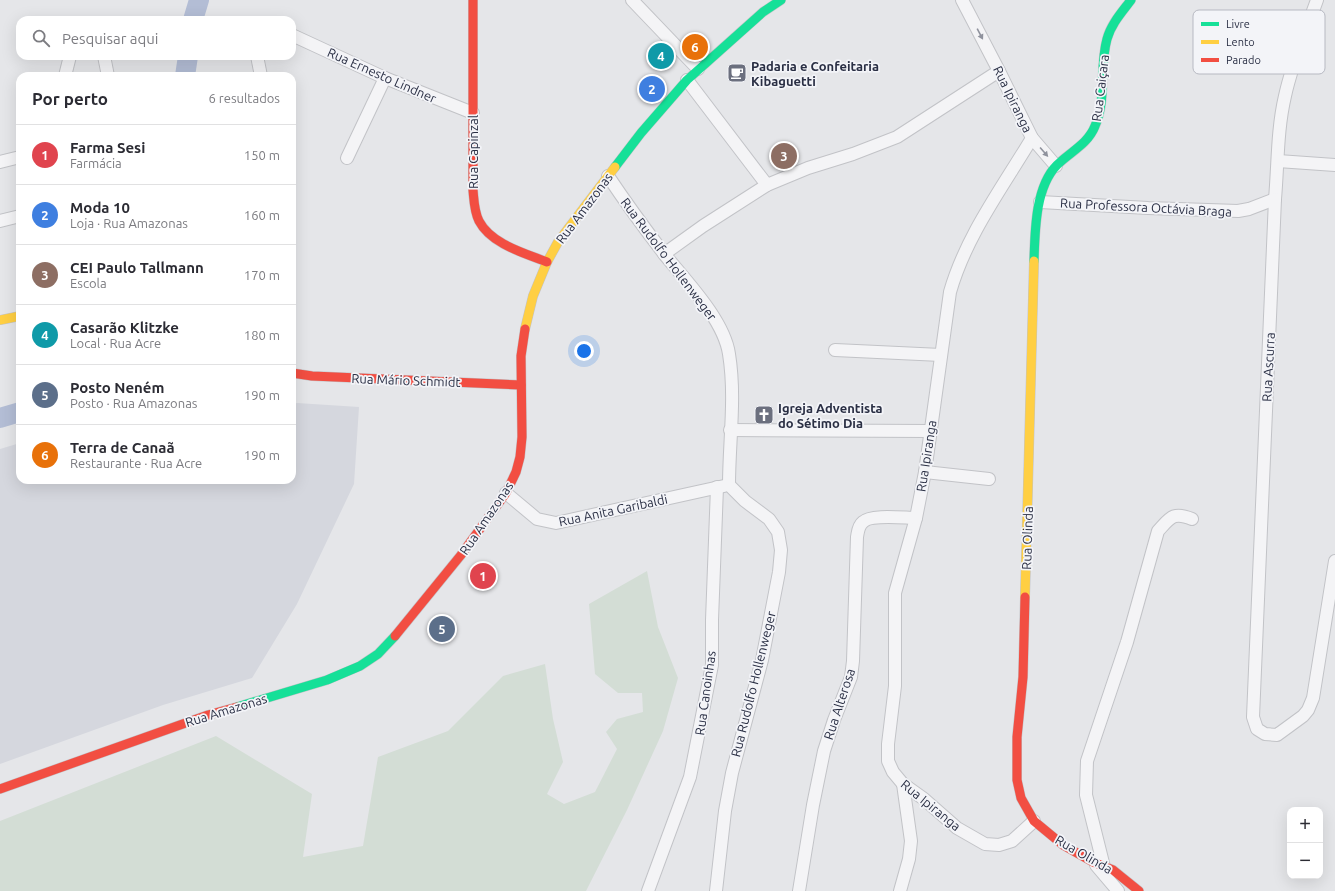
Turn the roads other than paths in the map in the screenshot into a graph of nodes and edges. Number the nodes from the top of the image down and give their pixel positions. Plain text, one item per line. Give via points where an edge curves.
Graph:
1 (473, 0) edge
2 (632, 0) edge
3 (780, 0) edge
4 (962, 0) edge
5 (1130, 0) edge
6 (1317, 0) edge
7 (1313, 10) edge
8 (296, 37) edge
9 (69, 60) edge
10 (105, 60) edge
11 (258, 60) edge
12 (698, 69) junction
13 (1000, 71) junction
14 (66, 72) edge
15 (107, 72) edge
16 (260, 72) edge
17 (1290, 74) edge
18 (385, 78) junction
19 (687, 80) junction
20 (473, 113) junction
21 (1032, 138) junction
22 (16, 158) edge
23 (347, 158) dead end
24 (1278, 161) junction
25 (0, 162) edge
26 (1335, 165) edge
27 (1056, 166) junction
28 (608, 176) junction
29 (767, 185) junction
30 (1275, 199) junction
31 (1040, 202) junction
32 (16, 217) edge
33 (0, 221) edge
34 (664, 254) junction
35 (547, 262) junction
36 (16, 317) edge
37 (0, 320) edge
38 (835, 350) dead end
39 (941, 355) junction
40 (296, 374) edge
41 (521, 385) junction
42 (730, 430) junction
43 (930, 431) junction
44 (925, 472) junction
45 (989, 479) dead end
46 (723, 486) junction
47 (506, 493) junction
48 (916, 518) junction
49 (1192, 519) dead end
50 (1335, 561) edge
51 (903, 784) junction
52 (0, 789) edge
53 (1034, 821) junction
54 (1099, 864) junction
55 (648, 891) edge
56 (716, 891) edge
57 (799, 891) edge
58 (900, 891) edge
59 (1118, 891) edge
60 (1139, 891) edge

1 - 20 street, Rua Capinzal
2 - 12 street
3 - 12 street, Rua Amazonas
4 -> 13 street, Rua Ipiranga
5 - 27 street, Rua Caiçara via 1107,38 1103,61 1101,108 1096,126 1087,139
6 - 7 street, Rua Ascurra
8 - 18 street, Rua Ernesto Lindner
9 - 14 street
10 - 15 street
11 - 16 street
12 - 19 street, Rua Amazonas
13 - 21 street, Rua Ipiranga
13 - 29 street via 897,137
17 - 24 street, Rua Ascurra via 1278,136
18 - 20 street, Rua Ernesto Lindner
18 - 23 street
19 - 28 street, Rua Amazonas
19 - 29 street
20 - 35 street, Rua Capinzal via 474,209 479,222 494,239
21 -> 27 street
21 - 39 street, Rua Ipiranga via 998,190 955,275
22 - 25 street
24 - 26 street
24 - 30 street, Rua Ascurra
27 - 31 street, Rua Olinda
28 - 34 street, Rua Rudolfo Hollenweger
28 - 35 street, Rua Amazonas via 558,242
29 - 34 street
30 - 31 street, Rua Professora Octávia Braga via 1238,211
30 - 50 street, Rua Ascurra via 1253,717 1257,729 1265,734 1277,735 1303,716 1313,698
31 - 53 street, Rua Olinda via 1035,226 1023,677 1017,737 1017,780 1021,798
32 - 33 street
34 - 42 street, Rua Rudolfo Hollenweger via 700,298 722,334 729,353 732,394
35 - 41 street, Rua Amazonas via 526,320 521,356
36 - 37 street
38 - 39 street
39 - 43 street, Rua Ipiranga
40 - 41 street, Rua Mário Schmidt
41 - 47 street, Rua Amazonas via 520,457
42 - 43 street
42 - 46 street, Rua Rudolfo Hollenweger
43 - 44 street, Rua Ipiranga
44 - 45 street
44 - 48 street, Rua Ipiranga
46 - 47 street, Rua Anita Garibaldi via 556,523 537,519
46 - 55 street, Rua Canoinhas via 712,620 712,665 690,778
46 - 56 street, Rua Rudolfo Hollenweger via 768,519 778,532 781,550 762,660 732,773
47 - 52 street, Rua Amazonas via 461,555 401,629 378,654 360,666 326,680 208,714
48 - 51 street, Rua Ipiranga via 895,593 896,686 888,761
48 - 57 street, Rua Alterosa via 871,519 863,521 859,527 851,677 824,751
49 - 54 street via 1182,514 1171,517 1158,531 1127,642 1087,760 1086,795
51 - 53 street, Rua Ipiranga via 957,828 985,844 999,845 1012,841
51 - 58 street via 911,841
53 - 54 street, Rua Olinda via 1063,845
54 - 59 street
54 - 60 street, Rua Olinda via 1113,870

